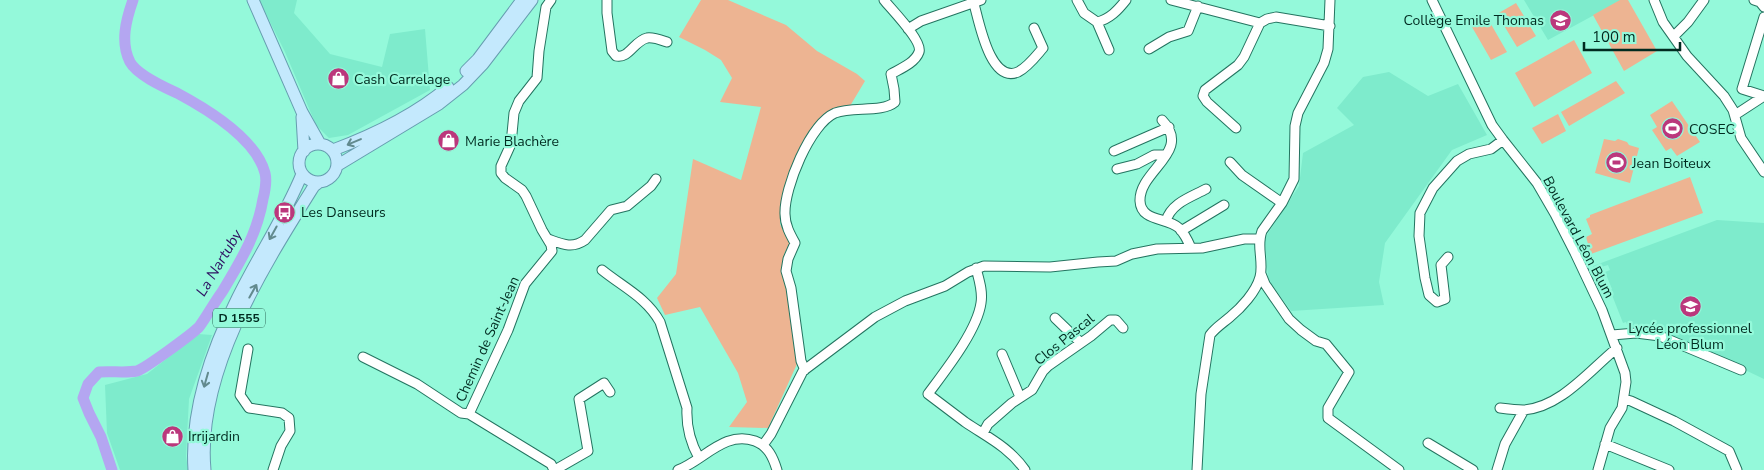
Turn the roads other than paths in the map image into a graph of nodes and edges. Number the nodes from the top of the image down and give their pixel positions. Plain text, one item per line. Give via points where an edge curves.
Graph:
1 (254, 0) edge
2 (522, 0) edge
3 (532, 0) edge
4 (551, 0) edge
5 (607, 0) edge
6 (884, 0) edge
7 (1077, 0) edge
8 (1126, 0) edge
9 (1171, 0) edge
10 (1330, 0) edge
11 (1432, 0) edge
12 (1654, 0) edge
13 (1704, 0) edge
14 (1754, 0) edge
15 (977, 2) edge
16 (1198, 6) junction
17 (1764, 7) edge
18 (1764, 17) edge
19 (1097, 22) junction
20 (1260, 23) junction
21 (1330, 26) junction
22 (1034, 28) dead end
23 (908, 29) junction
24 (1674, 36) junction
25 (668, 42) dead end
26 (1149, 49) dead end
27 (1109, 50) dead end
28 (1764, 96) edge
29 (302, 112) junction
30 (1735, 116) junction
31 (1236, 128) dead end
32 (1503, 140) junction
33 (320, 144) junction
34 (304, 150) junction
35 (332, 150) junction
36 (1114, 151) dead end
37 (1165, 156) junction
38 (1230, 162) dead end
39 (338, 165) junction
40 (1118, 168) dead end
41 (1764, 172) edge
42 (302, 174) junction
43 (656, 179) dead end
44 (318, 183) junction
45 (1206, 189) dead end
46 (1282, 203) junction
47 (1224, 205) dead end
48 (1166, 221) junction
49 (1181, 231) junction
50 (1259, 239) junction
51 (548, 240) junction
52 (1191, 248) junction
53 (1448, 258) dead end
54 (976, 268) junction
55 (602, 270) dead end
56 (1261, 274) junction
57 (1055, 318) dead end
58 (1123, 328) dead end
59 (1612, 335) junction
60 (1081, 343) junction
61 (1616, 348) junction
62 (248, 349) dead end
63 (1002, 354) dead end
64 (364, 357) dead end
65 (805, 370) junction
66 (1741, 370) dead end
67 (610, 392) dead end
68 (1020, 397) junction
69 (1624, 399) junction
70 (1500, 408) dead end
71 (1524, 410) junction
72 (469, 414) junction
73 (983, 433) junction
74 (1428, 443) dead end
75 (763, 445) junction
76 (1607, 445) junction
77 (699, 458) junction
78 (194, 470) edge
79 (205, 470) edge
80 (273, 470) edge
81 (555, 470) edge
82 (678, 470) edge
83 (776, 470) edge
84 (1025, 470) edge
85 (1196, 470) edge
86 (1399, 470) edge
87 (1473, 470) edge
88 (1497, 470) edge
89 (1598, 470) edge
90 (1603, 470) edge
91 (1669, 470) edge
92 (1737, 470) edge

1 - 29 main road
2 -> 35 main road via 478,59 445,90 393,123
3 - 39 main road via 484,64 463,85 439,104
4 - 51 street via 546,7 536,78 514,113 511,144 501,166 505,178 526,196
5 - 25 street via 612,51 616,56 625,55 646,38
6 - 23 street
7 - 19 street via 1084,13
8 - 19 street via 1117,11
9 - 16 street
10 - 21 street
11 - 32 street, Boulevard Léon Blum via 1481,104
12 - 24 street via 1663,22
13 - 24 street
14 - 17 street
15 - 22 street via 992,60 998,69 1008,74 1028,65 1043,48
15 - 23 street via 921,21
16 - 20 street
16 - 26 street via 1188,31 1168,37
18 - 28 street via 1742,89
19 - 27 street
20 - 21 street via 1276,17
20 - 31 street via 1238,65 1205,90 1207,102
21 - 46 street via 1324,63 1298,113 1294,179
23 - 65 street via 919,49 914,59 890,74 895,102 886,106 850,109 828,118 802,154 786,200 785,221 794,243 786,271
24 - 30 street via 1692,62 1724,96
28 - 30 street
29 - 33 main road
29 - 34 main road
30 - 41 street via 1741,138
32 - 53 street via 1491,149 1469,154 1457,161 1433,188 1420,213 1419,236 1425,278 1429,295 1437,302 1445,299 1441,266
32 - 59 street, Boulevard Léon Blum via 1543,192
33 - 34 main road
33 - 35 main road
34 - 42 main road via 299,162
35 - 39 main road
36 - 37 street via 1165,124 1173,138
37 - 40 street via 1154,155
37 - 48 street via 1142,189 1140,199 1141,208 1148,216
38 - 46 street via 1242,175
39 - 44 main road via 334,176
42 - 44 main road
42 -> 78 main road, D 1555 via 285,212 237,298 213,354 194,428
43 - 51 street via 630,204 611,210 580,244 568,246
79 -> 44 main road, D 1555 via 203,449 209,406 228,342 276,249
45 - 48 street via 1177,204 1168,213
46 - 50 street
47 - 49 street
48 - 49 street
49 - 52 street
50 - 52 street
50 - 56 street
51 - 72 street, Chemin de Saint-Jean via 552,251 525,284 508,330
52 - 54 street via 1157,249 1116,261 1050,267
54 - 65 street via 945,286 875,317
54 - 73 street via 981,287 977,319 928,394
55 - 77 street via 654,310 687,408 690,440
56 - 85 street via 1250,296 1210,335 1201,394
56 - 86 street via 1289,320 1326,344 1349,372 1328,408 1328,418
57 - 60 street
58 - 60 street, Clos Pascal via 1116,320 1110,320
59 - 61 street, Boulevard Léon Blum
59 - 66 street via 1660,336
60 - 68 street, Clos Pascal via 1048,366 1032,390
61 - 69 street, Boulevard Léon Blum via 1626,382
61 - 71 street via 1560,397
62 - 80 street via 240,396 249,408 282,413 289,418 290,430
63 - 68 street
64 - 72 street via 417,384 461,413
65 - 75 street
67 - 81 street via 604,383 578,398 588,451
68 - 73 street, Clos Pascal via 988,424
69 - 76 street, Boulevard Léon Blum via 1610,428
69 - 92 street via 1674,420 1729,451
70 - 71 street
71 - 88 street via 1505,444
72 - 81 street, Chemin de Saint-Jean via 551,464
73 - 84 street via 1010,452
74 - 87 street
75 - 77 street via 739,438 726,441
75 - 83 street via 774,458
76 - 89 street, Boulevard Léon Blum
76 - 90 street, Boulevard Léon Blum
76 - 91 street
77 - 82 street

